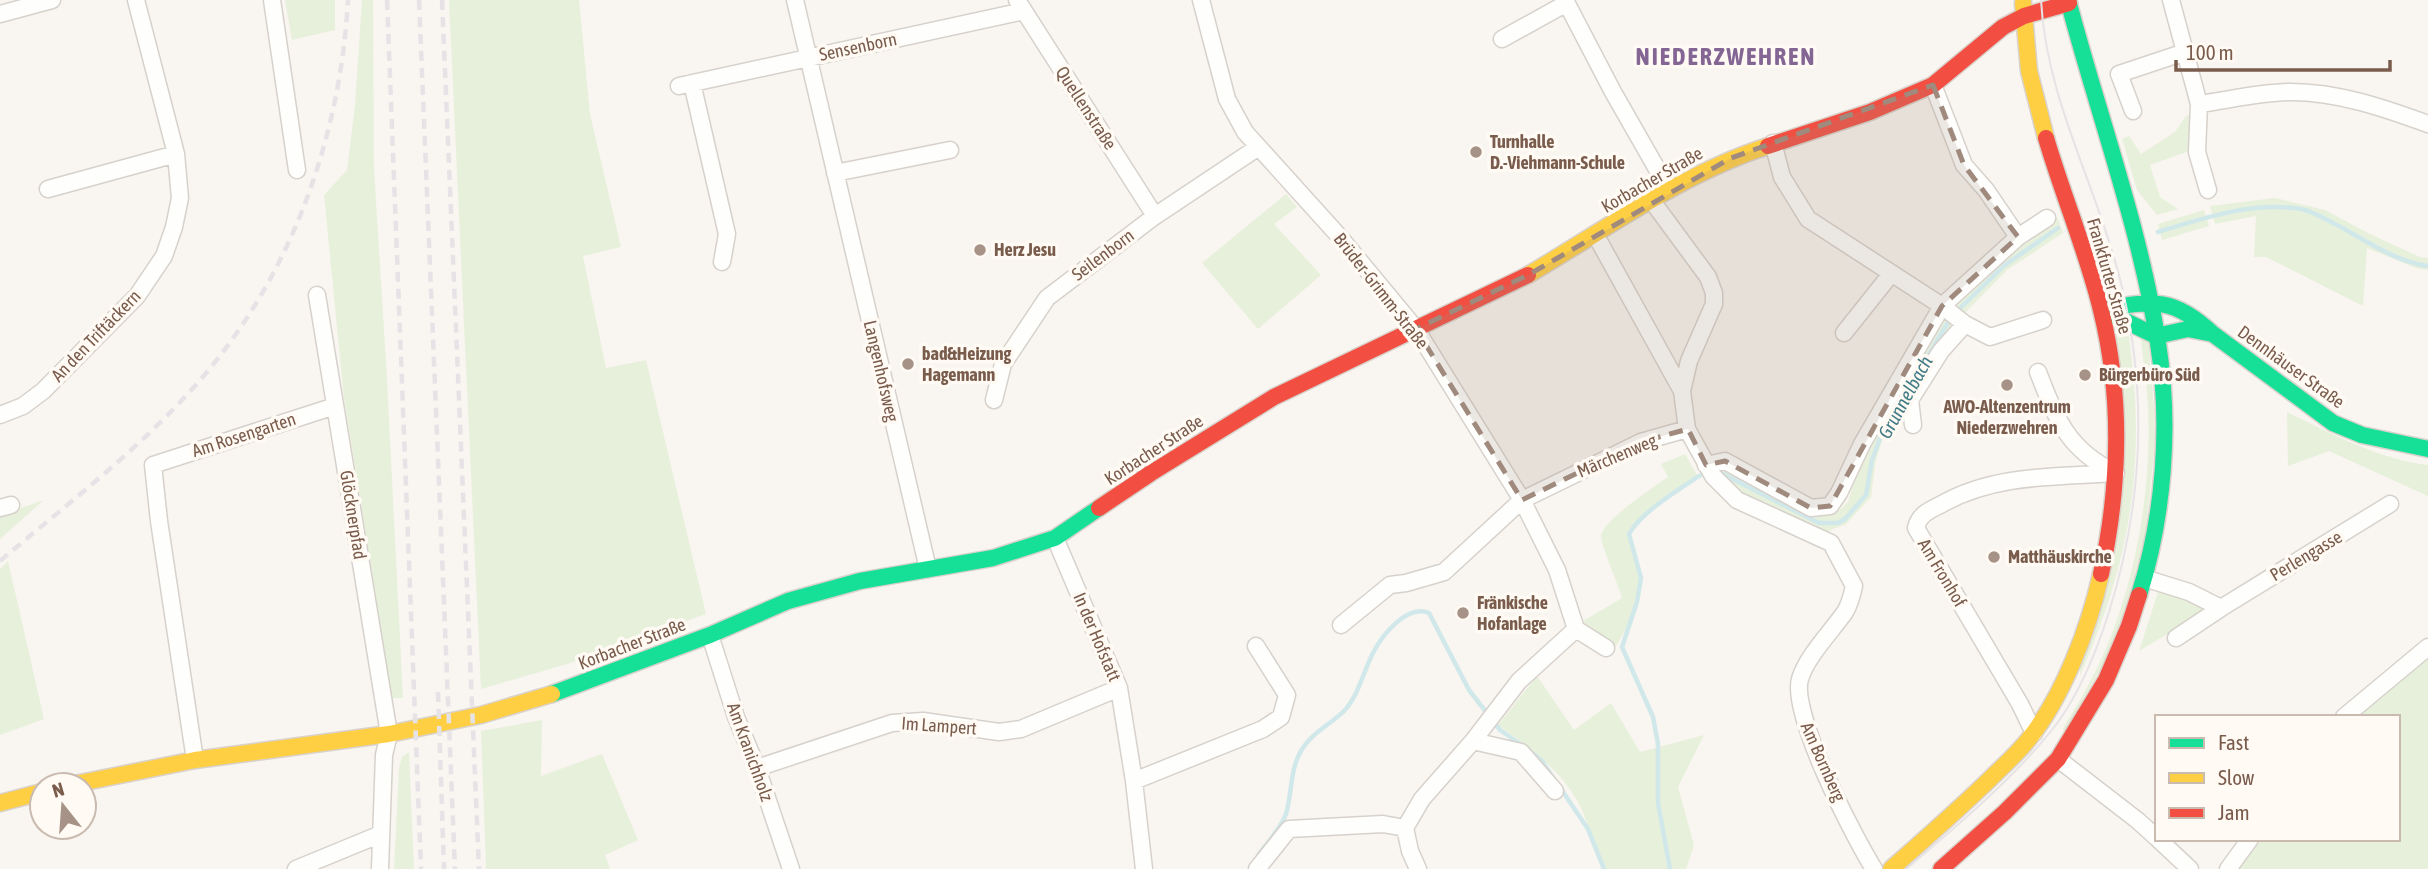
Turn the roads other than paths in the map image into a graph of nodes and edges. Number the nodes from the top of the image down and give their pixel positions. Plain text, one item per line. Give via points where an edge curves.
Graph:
1 (52, 0) edge
2 (136, 0) edge
3 (272, 0) edge
4 (795, 0) edge
5 (1202, 0) edge
6 (2171, 0) edge
7 (1566, 1) edge
8 (2068, 1) edge
9 (1020, 5) edge
10 (2024, 8) edge
11 (0, 14) edge
12 (1502, 39) dead end
13 (2185, 52) junction
14 (808, 57) junction
15 (1933, 85) junction
16 (2199, 104) junction
17 (2133, 111) dead end
18 (2428, 124) edge
19 (1773, 143) junction
20 (1257, 148) junction
21 (950, 150) dead end
22 (176, 154) junction
23 (297, 170) dead end
24 (835, 173) junction
25 (48, 190) dead end
26 (1669, 190) junction
27 (2208, 190) dead end
28 (1651, 201) junction
29 (1155, 216) junction
30 (2047, 218) dead end
31 (2018, 237) junction
32 (1600, 243) dead end
33 (722, 262) dead end
34 (1891, 274) junction
35 (317, 295) dead end
36 (2151, 303) junction
37 (1944, 307) junction
38 (2101, 309) junction
39 (2043, 320) dead end
40 (1963, 321) junction
41 (1416, 329) junction
42 (1844, 333) dead end
43 (2213, 334) junction
44 (2156, 336) junction
45 (2038, 372) dead end
46 (1682, 391) junction
47 (993, 400) dead end
48 (335, 406) junction
49 (0, 415) edge
50 (1913, 425) dead end
51 (1687, 429) junction
52 (2428, 449) edge
53 (1709, 470) junction
54 (2116, 472) junction
55 (1522, 500) junction
56 (2390, 504) dead end
57 (1055, 538) junction
58 (928, 569) junction
59 (2144, 578) junction
60 (2221, 608) junction
61 (1341, 625) dead end
62 (1576, 629) junction
63 (710, 635) junction
64 (2176, 638) dead end
65 (1256, 646) dead end
66 (2428, 647) edge
67 (1606, 648) dead end
68 (1119, 688) junction
69 (2346, 715) edge
70 (2034, 733) junction
71 (389, 734) junction
72 (1477, 735) junction
73 (2058, 759) junction
74 (195, 760) junction
75 (757, 768) junction
76 (98, 779) edge
77 (1135, 781) junction
78 (1555, 791) dead end
79 (28, 796) edge
80 (0, 803) edge
81 (1405, 828) junction
82 (382, 834) junction
83 (2155, 836) edge
84 (2160, 841) edge
85 (2249, 841) edge
86 (296, 869) edge
87 (380, 869) edge
88 (791, 869) edge
89 (1144, 869) edge
90 (1257, 869) edge
91 (1418, 869) edge
92 (1874, 869) edge
93 (1891, 869) edge
94 (1941, 869) edge
95 (2190, 869) edge
96 (2228, 869) edge

1 - 11 street
2 - 22 street, An den Triftäckern
3 - 23 street
4 - 14 street, Langenhofsweg
5 - 20 street, Brüder-Grimm-Straße via 1227,99
6 - 13 street
7 - 12 street
7 - 26 street
8 - 10 street, Korbacher Straße
8 - 36 street, Frankfurter Straße
9 - 14 street, Sensenborn
9 - 29 street, Quellenstraße
10 - 15 street, Korbacher Straße
10 - 38 street, Frankfurter Straße via 2029,70 2038,108
13 - 16 street
13 - 17 street via 2119,74
14 - 24 street, Langenhofsweg
14 - 33 street, Sensenborn via 686,85 727,234
15 - 19 street, Korbacher Straße via 1870,112
15 - 31 street via 1964,165
16 - 18 street via 2290,92 2354,99
16 - 27 street via 2197,152
19 - 26 street, Korbacher Straße via 1731,158
19 - 34 street via 1782,177 1808,219
20 - 29 street, Seilenborn
20 - 41 street, Brüder-Grimm-Straße
21 - 24 street
22 - 25 street
22 - 49 street, An den Triftäckern via 180,198 164,256 136,296 43,391
24 - 58 street, Langenhofsweg
26 - 28 street, Korbacher Straße
28 - 41 street, Korbacher Straße via 1528,275
28 - 46 street via 1708,277 1714,293
29 - 47 street, Seilenborn via 1047,298 1003,364
30 - 31 street
31 - 37 street
32 - 46 street
34 - 37 street
34 - 42 street
35 - 48 street, Glöcknerpfad
36 - 38 street, Dennhäuser Straße
36 - 43 street, Dennhäuser Straße via 2179,307
36 - 44 street, Frankfurter Straße
37 - 40 street
37 - 53 street via 1830,506 1811,508 1725,461
38 - 44 street
38 - 54 street, Frankfurter Straße via 2113,375
39 - 40 street via 1990,337
40 - 50 street via 1910,400
41 - 55 street, Brüder-Grimm-Straße
41 - 57 street, Korbacher Straße via 1274,397
43 - 44 street, Dennhäuser Straße via 2188,329
43 - 52 street, Dennhäuser Straße via 2333,423 2362,435
44 - 59 street, Frankfurter Straße via 2162,373 2162,444 2153,539
45 - 54 street via 2056,419 2092,461
46 - 51 street
48 - 71 street, Glöcknerpfad
48 - 74 street, Am Rosengarten via 153,465
51 - 53 street
51 - 55 street, Märchenweg via 1641,442
53 - 92 street, Am Bornberg via 1737,500 1831,543 1854,586 1847,609 1800,680 1799,696 1802,718 1817,755
54 - 70 street, Frankfurter Straße via 2110,534 2086,626 2056,698
54 - 70 street, Am Fronhof via 1994,483 1964,492 1918,521 1916,528
55 - 61 street, Märchenweg via 1444,572 1390,584
55 - 62 street, Brüder-Grimm-Straße via 1557,570
56 - 60 street, Perlengasse
57 - 58 street, Korbacher Straße via 993,558
57 - 68 street, In der Hofstatt
58 - 63 street, Korbacher Straße via 859,581 788,601
59 - 60 street
59 - 73 street, Frankfurter Straße via 2112,668
60 - 64 street, Perlengasse
62 - 67 street
62 - 72 street via 1525,674
63 - 71 street, Korbacher Straße via 481,716
63 - 75 street, Am Kranichholz
65 - 77 street via 1287,695 1281,717 1263,729
66 - 69 street
68 - 75 street, Im Lampert via 1021,729 999,732 923,721 892,723
68 - 77 street, In der Hofstatt
70 - 73 street
70 - 93 street, Frankfurter Straße via 1965,804
71 - 74 street, Korbacher Straße
71 - 82 street, Glöcknerpfad via 384,755
72 - 78 street via 1521,752
72 - 81 street via 1422,799
73 - 83 street
73 - 94 street, Frankfurter Straße
74 - 76 street, Korbacher Straße
75 - 88 street, Am Kranichholz
77 - 89 street, In der Hofstatt
79 - 80 street
81 - 90 street via 1383,824 1289,829
81 - 91 street
82 - 86 street
82 - 87 street, Glöcknerpfad
84 - 95 street
85 - 96 street

